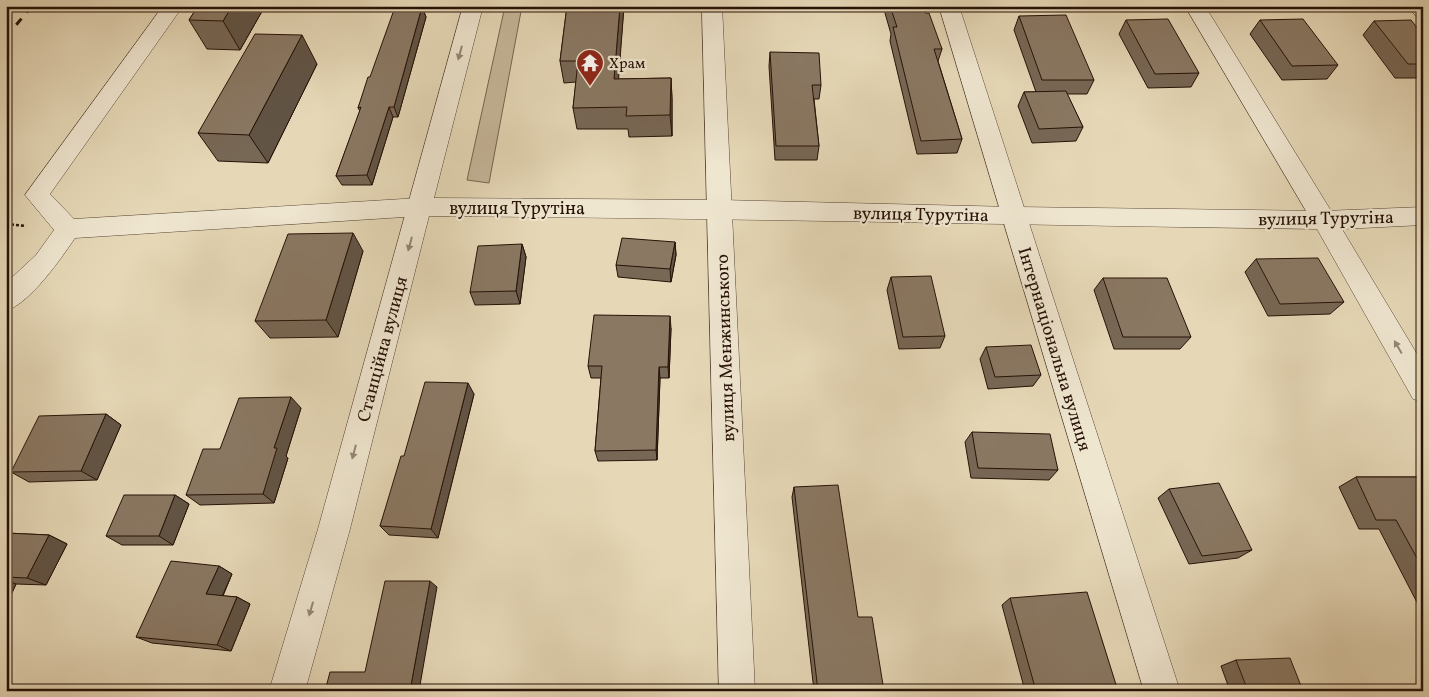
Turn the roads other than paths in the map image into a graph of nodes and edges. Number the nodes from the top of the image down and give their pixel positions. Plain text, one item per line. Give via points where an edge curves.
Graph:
1 (173, 6) edge
2 (473, 6) edge
3 (712, 6) edge
4 (949, 6) edge
5 (1195, 6) edge
6 (1418, 6) edge
7 (1423, 12) edge
8 (420, 207) junction
9 (720, 209) junction
10 (1014, 216) junction
11 (1423, 216) edge
12 (1324, 220) junction
13 (68, 229) junction
14 (6, 300) edge
15 (1423, 390) edge
16 (287, 691) edge
17 (737, 691) edge
18 (1162, 691) edge

1 - 13 street via 37,194
2 -> 8 street, Станційна вулиця
3 - 9 street, вулиця Менжинського
4 - 10 street, Інтернаціональна вулиця
5 - 12 street
6 - 7 street
8 - 9 street, вулиця Турутіна
8 - 13 street, вулиця Турутіна
8 -> 16 street, Станційна вулиця
9 - 10 street, вулиця Турутіна
9 - 17 street, вулиця Менжинського
10 - 12 street, вулиця Турутіна
10 - 18 street, Інтернаціональна вулиця
11 - 12 street, вулиця Турутіна
15 -> 12 street
13 - 14 street via 45,262

